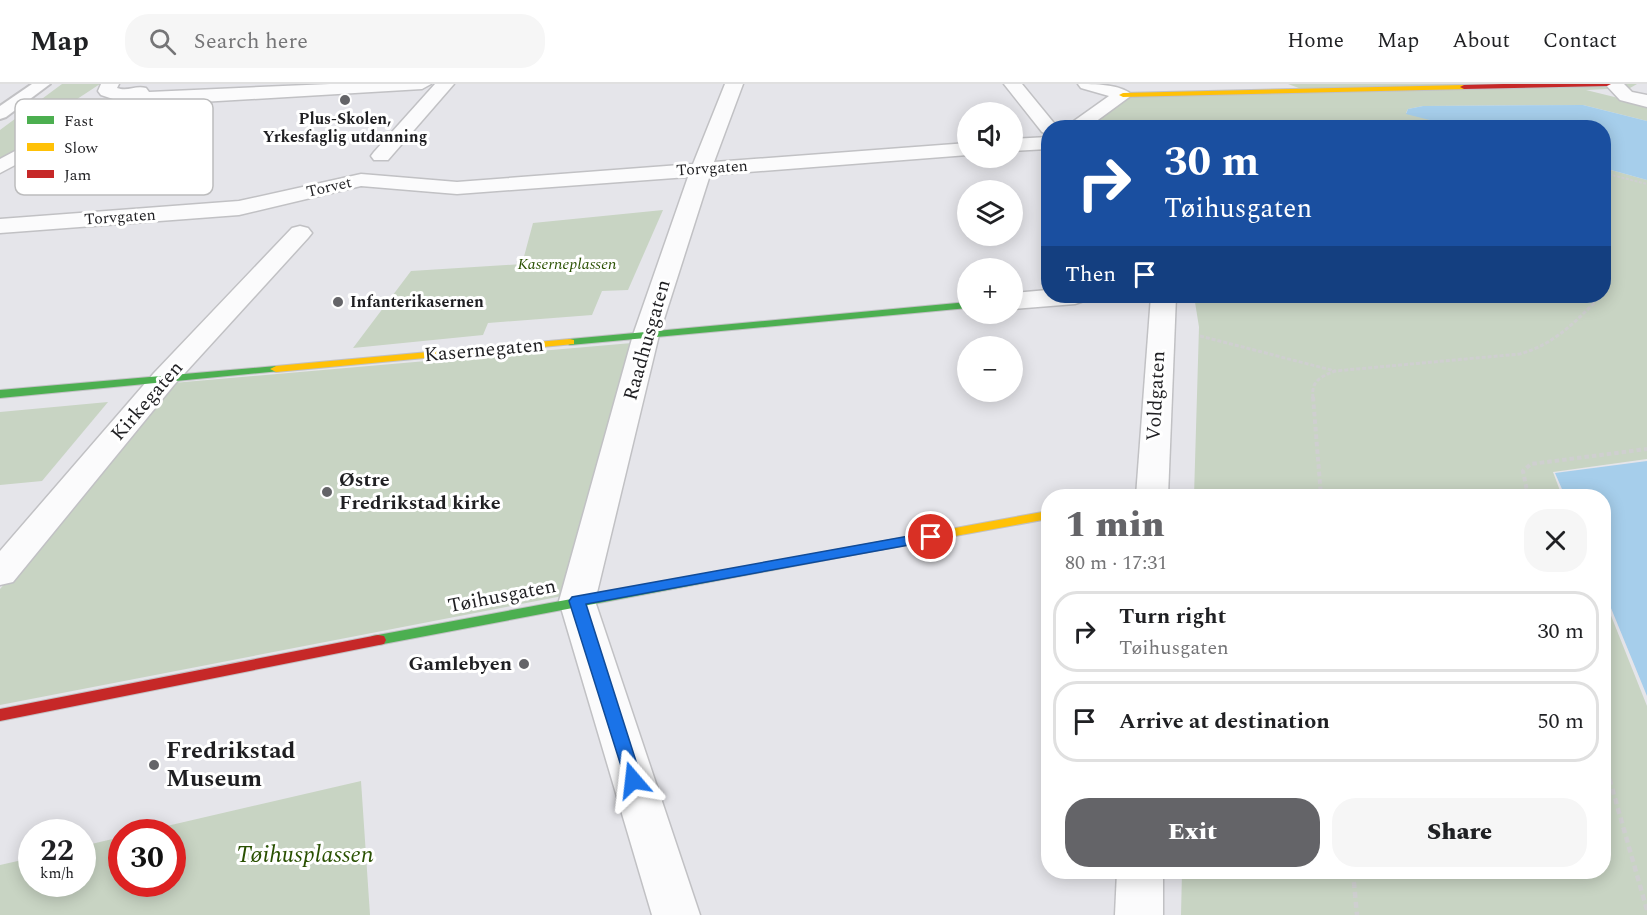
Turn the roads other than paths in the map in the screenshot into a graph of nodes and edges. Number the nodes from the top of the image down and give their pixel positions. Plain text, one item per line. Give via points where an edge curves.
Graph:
1 (42, 84) edge
2 (110, 84) edge
3 (154, 84) edge
4 (422, 84) edge
5 (445, 84) edge
6 (734, 84) edge
7 (1013, 84) edge
8 (1087, 84) edge
9 (1607, 84) edge
10 (1614, 84) edge
11 (1520, 85) edge
12 (1123, 95) junction
13 (129, 98) junction
14 (21, 99) edge
15 (1647, 101) edge
16 (15, 103) edge
17 (0, 114) edge
18 (1042, 120) edge
19 (1085, 120) edge
20 (1041, 143) edge
21 (1023, 144) edge
22 (957, 150) edge
23 (381, 156) dead end
24 (15, 159) edge
25 (0, 167) edge
26 (701, 168) junction
27 (457, 188) joint
28 (239, 208) joint
29 (0, 226) edge
30 (300, 233) dead end
31 (1041, 299) edge
32 (1023, 300) edge
33 (1162, 303) edge
34 (957, 306) edge
35 (646, 335) junction
36 (164, 379) junction
37 (0, 394) edge
38 (1152, 489) edge
39 (1041, 516) edge
40 (0, 574) edge
41 (577, 601) junction
42 (0, 716) edge
43 (1140, 879) edge
44 (676, 915) edge
45 (1139, 915) edge

1 - 14 lane
2 - 13 street via 107,91
3 - 13 street
4 - 13 street
5 - 23 street
6 - 26 street, Raadhusgaten
7 - 18 street
8 - 12 street
9 - 11 street
10 - 15 street via 1626,96
11 - 12 street
12 - 19 street
16 - 17 lane
20 - 21 street
22 - 26 street, Torvgaten
24 - 25 street
26 - 27 street, Torvgaten
26 - 35 street, Raadhusgaten
27 - 28 street, Torvet via 361,180
28 - 29 street, Torvgaten
30 - 36 street, Kirkegaten
31 - 32 street
33 - 38 street, Voldgaten
34 - 35 street, Kasernegaten
35 - 36 street, Kasernegaten
35 - 41 street, Raadhusgaten
36 - 37 street, Kasernegaten
36 - 40 street, Kirkegaten
39 - 41 street, Tøihusgaten
41 - 42 street, Tøihusgaten
41 - 44 street
43 - 45 street

